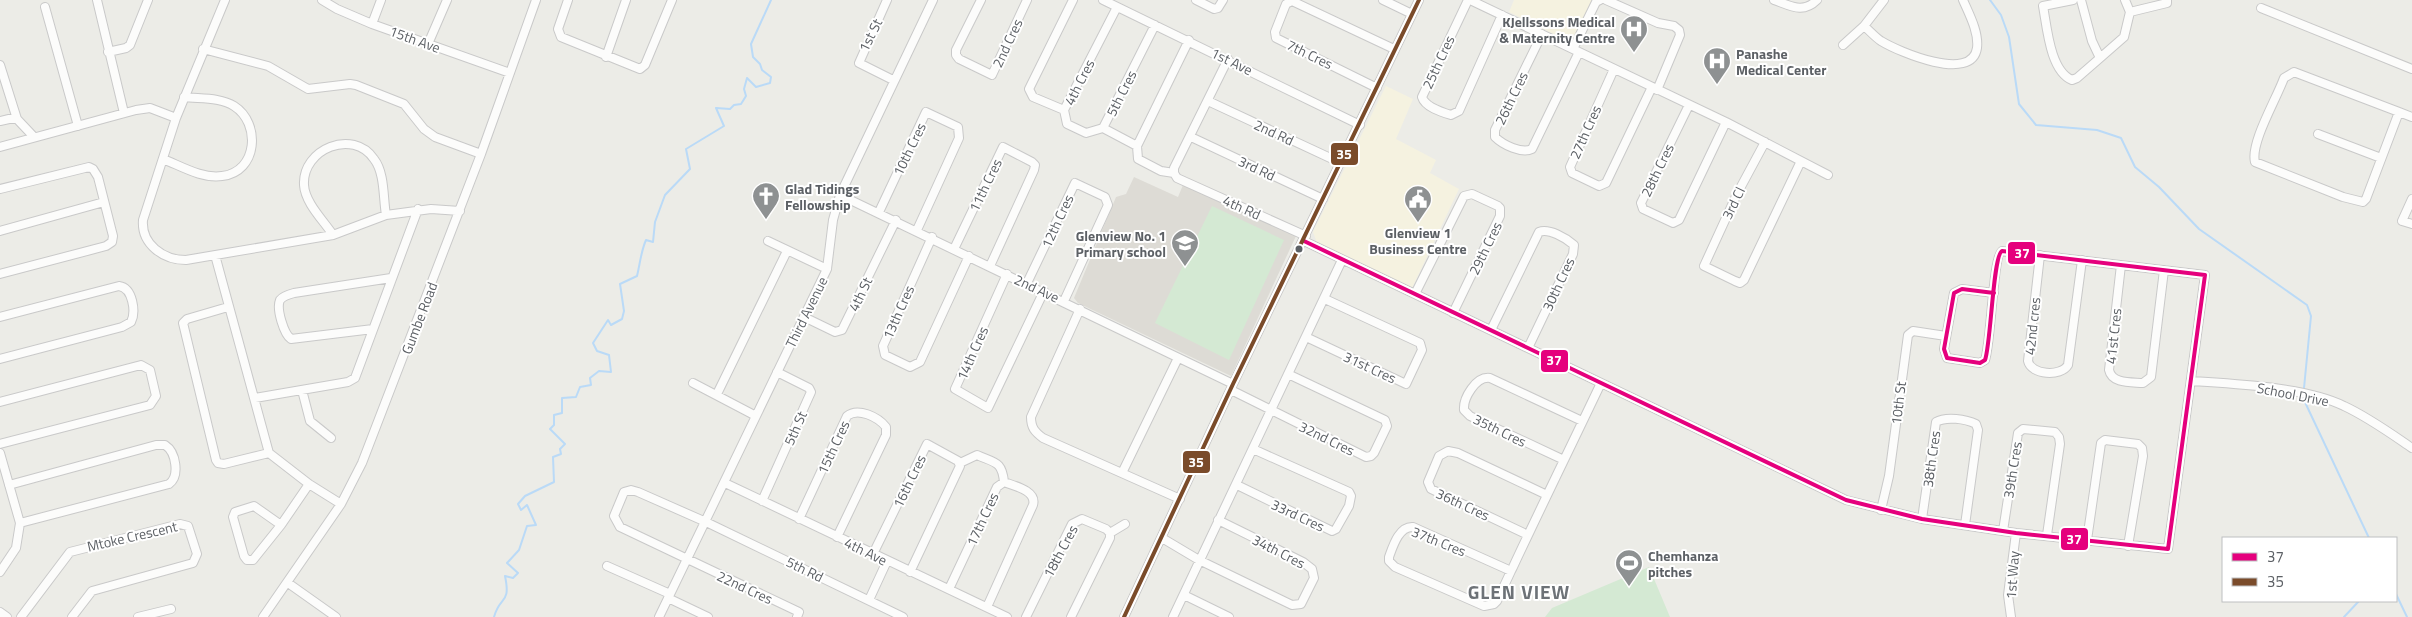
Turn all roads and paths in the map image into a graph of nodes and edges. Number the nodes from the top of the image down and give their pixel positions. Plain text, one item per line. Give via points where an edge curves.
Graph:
1 (96, 0) edge
2 (148, 0) edge
3 (225, 0) edge
4 (322, 0) edge
5 (381, 0) edge
6 (447, 0) edge
7 (535, 0) edge
8 (568, 0) edge
9 (626, 0) edge
10 (672, 0) edge
11 (887, 0) edge
12 (933, 0) edge
13 (980, 0) edge
14 (1027, 0) edge
15 (1073, 0) edge
16 (1103, 0) edge
17 (1196, 0) edge
18 (1222, 0) edge
19 (1384, 0) edge
20 (1419, 0) edge
21 (1469, 0) edge
22 (1600, 0) edge
23 (1606, 0) edge
24 (1774, 0) edge
25 (1817, 0) edge
26 (1884, 0) edge
27 (1963, 0) edge
28 (2073, 0) edge
29 (2081, 0) edge
30 (2124, 0) edge
31 (2167, 0) edge
32 (2043, 3) edge
33 (45, 7) dead end
34 (1117, 7) junction
35 (2261, 8) dead end
36 (2130, 12) junction
37 (1412, 14) junction
38 (1502, 15) junction
39 (372, 24) junction
40 (1155, 24) junction
41 (1864, 26) junction
42 (1542, 34) junction
43 (1189, 40) junction
44 (428, 44) junction
45 (1843, 45) dead end
46 (203, 49) junction
47 (1394, 49) junction
48 (1576, 50) junction
49 (108, 52) junction
50 (606, 57) junction
51 (2100, 58) junction
52 (1228, 59) junction
53 (0, 65) edge
54 (1614, 69) junction
55 (2412, 69) edge
56 (510, 73) junction
57 (893, 80) junction
58 (1377, 88) junction
59 (1655, 89) junction
60 (184, 97) junction
61 (1208, 101) junction
62 (1689, 105) junction
63 (1064, 110) junction
64 (2399, 112) junction
65 (124, 113) junction
66 (2412, 117) edge
67 (176, 118) junction
68 (17, 119) junction
69 (0, 121) edge
70 (1726, 122) junction
71 (1360, 125) junction
72 (78, 126) junction
73 (1103, 128) junction
74 (2318, 134) dead end
75 (34, 137) junction
76 (1191, 137) junction
77 (1765, 142) junction
78 (1137, 146) junction
79 (0, 147) edge
80 (481, 154) junction
81 (2381, 158) junction
82 (163, 159) junction
83 (1801, 161) junction
84 (1341, 163) junction
85 (1828, 175) dead end
86 (1176, 176) junction
87 (0, 189) edge
88 (840, 194) junction
89 (1323, 199) junction
90 (2412, 199) edge
91 (104, 202) junction
92 (418, 209) junction
93 (460, 211) junction
94 (879, 212) junction
95 (386, 215) junction
96 (896, 220) junction
97 (2412, 224) edge
98 (917, 230) junction
99 (0, 231) edge
100 (333, 235) junction
101 (932, 238) junction
102 (1305, 238) junction
103 (768, 241) dead end
104 (954, 248) junction
105 (787, 251) junction
106 (215, 255) junction
107 (2040, 255) junction
108 (969, 256) junction
109 (1342, 260) junction
110 (2082, 260) junction
111 (2121, 265) junction
112 (990, 266) junction
113 (827, 268) junction
114 (2164, 270) junction
115 (0, 274) edge
116 (1007, 274) junction
117 (391, 278) junction
118 (1027, 284) junction
119 (1044, 291) junction
120 (1994, 292) junction
121 (1415, 294) junction
122 (1325, 299) junction
123 (1064, 301) junction
124 (228, 307) junction
125 (1080, 309) junction
126 (1453, 313) junction
127 (0, 317) edge
128 (804, 317) junction
129 (373, 329) junction
130 (1491, 330) junction
131 (1946, 336) junction
132 (1306, 337) junction
133 (1528, 348) junction
134 (1178, 358) junction
135 (0, 359) edge
136 (777, 372) junction
137 (1288, 374) junction
138 (2191, 381) junction
139 (693, 383) dead end
140 (1601, 383) junction
141 (1232, 387) junction
142 (302, 390) junction
143 (717, 394) junction
144 (255, 398) junction
145 (0, 402) edge
146 (1271, 411) junction
147 (756, 416) junction
148 (1582, 421) junction
149 (330, 438) dead end
150 (0, 444) edge
151 (2412, 448) edge
152 (1254, 449) junction
153 (269, 453) junction
154 (0, 457) edge
155 (1564, 460) junction
156 (960, 463) junction
157 (1122, 473) junction
158 (1004, 482) junction
159 (725, 483) junction
160 (309, 484) junction
161 (9, 485) junction
162 (1237, 485) junction
163 (1547, 495) junction
164 (1180, 499) junction
165 (762, 501) junction
166 (341, 504) junction
167 (1881, 510) junction
168 (800, 519) junction
169 (1922, 519) junction
170 (1218, 520) junction
171 (706, 522) junction
172 (20, 523) junction
173 (1125, 524) dead end
174 (1964, 525) junction
175 (281, 526) junction
176 (2003, 531) junction
177 (1110, 533) junction
178 (2016, 533) junction
179 (1528, 535) junction
180 (2047, 535) junction
181 (837, 537) junction
182 (1162, 538) junction
183 (2087, 540) junction
184 (2128, 546) junction
185 (873, 554) junction
186 (687, 559) junction
187 (1199, 560) junction
188 (887, 561) junction
189 (607, 566) dead end
190 (1511, 571) junction
191 (0, 572) edge
192 (910, 572) junction
193 (288, 583) junction
194 (949, 589) junction
195 (1184, 595) junction
196 (669, 596) junction
197 (869, 600) junction
198 (986, 607) junction
199 (171, 609) dead end
200 (0, 612) edge
201 (1002, 616) edge
202 (7, 617) edge
203 (21, 617) edge
204 (72, 617) edge
205 (138, 617) edge
206 (263, 617) edge
207 (336, 617) edge
208 (660, 617) edge
209 (708, 617) edge
210 (797, 617) edge
211 (902, 617) edge
212 (1026, 617) edge
213 (1071, 617) edge
214 (1124, 617) edge
215 (1173, 617) edge
216 (1229, 617) edge
217 (2011, 617) edge

1 - 49 street
2 - 49 street via 130,45
3 - 46 street
4 - 39 street, 15th Ave
5 - 39 street
6 - 44 street
7 - 56 street, Gumbe Road
8 - 50 street via 558,28 560,37
9 - 50 street
10 - 50 street via 644,67 636,68
11 - 57 street, 1st St via 859,63
12 - 57 street, Third Avenue
13 - 14 street, 2nd Cres via 956,55 992,74
15 - 63 street, 4th Cres via 1029,89 1033,97
16 - 34 street, 1st Ave
17 - 18 street via 1214,9
19 - 37 street
20 - 37 street
21 - 38 street
21 - 38 street, 25th Cres via 1422,97 1425,103 1447,114 1459,111
22 - 48 street via 1596,2
23 - 59 street, 27th Cres via 1679,30 1680,35
24 - 25 street via 1804,9
26 - 41 street
27 - 41 street via 1977,38 1976,50 1969,61 1957,65 1944,65 1882,41
28 - 32 street
29 - 51 street via 2092,42
30 - 36 street
31 - 36 street via 2167,3
32 - 51 street via 2054,60 2066,77 2078,78
33 - 72 street
34 - 40 street, 1st Ave
34 - 63 street, 4th Cres
35 - 55 street
36 - 51 street via 2124,37
37 - 47 street
38 - 42 street
39 - 44 street, 15th Ave
40 - 43 street, 1st Ave
40 - 73 street, 5th Cres
41 - 45 street
42 - 48 street
42 - 48 street, 26th Cres via 1495,130 1495,137 1501,142 1522,151 1532,149
43 - 52 street, 1st Ave
43 - 78 street
44 - 56 street, 15th Ave
46 - 60 street
46 - 80 street via 268,66 308,90 356,85 404,104 434,137
47 - 58 street
47 - 58 street, 7th Cres via 1292,1 1286,4 1275,32 1276,38
48 - 54 street
49 - 65 street
52 - 61 street
52 - 71 street, 1st Ave
53 - 68 street
54 - 59 street
54 - 59 street, 27th Cres via 1570,167 1572,173 1599,186 1606,183
56 - 80 street, Gumbe Road
57 - 88 street, Third Avenue
58 - 71 street
59 - 62 street
60 - 67 street
60 - 82 street via 231,104 242,112 253,134 248,158 240,168 221,177 208,176
61 - 76 street
61 - 84 street, 2nd Rd
62 - 70 street
62 - 70 street, 28th Cres via 1641,203 1643,209 1660,218 1674,223 1679,220
63 - 73 street via 1067,124 1086,133
64 - 66 street
64 - 81 street
64 - 81 street via 2294,72 2284,78 2254,156 2255,162 2265,167 2357,202 2366,199
65 - 67 street via 150,108
65 - 72 street
67 - 82 street
68 - 69 street
68 - 75 street
70 - 77 street
71 - 84 street
72 - 75 street
73 - 78 street, 5th Cres
74 - 81 street
75 - 79 street
76 - 86 street via 1174,168
76 - 89 street, 3rd Rd
77 - 83 street
77 - 83 street, 3rd Cl via 1704,266 1740,283 1744,280
78 - 86 street, 4th Rd via 1138,159
80 - 93 street, Gumbe Road
82 - 106 street via 143,220 147,240 166,257 176,260
83 - 85 street
84 - 89 street
86 - 102 street, 4th Rd
87 - 91 street via 89,167 96,173
88 - 94 street, 2nd Ave
88 - 113 street, Third Avenue
89 - 102 street
90 - 97 street via 2402,221
91 - 99 street
91 - 115 street via 113,236 110,244
92 - 93 street
92 - 95 street
92 - 117 street
93 - 166 street, Gumbe Road via 381,420
94 - 96 street, 2nd Ave
94 - 98 street, 10th Cres via 926,112 958,127 960,132
95 - 100 street
95 - 100 street via 379,170 371,155 355,145 326,148 310,161 304,185
96 - 98 street, 2nd Ave
96 - 128 street, 4th St via 842,330 835,332
98 - 101 street, 2nd Ave
100 - 106 street
101 - 104 street, 2nd Ave
101 - 108 street, 13th Cres via 883,346 885,355 910,367 920,362
102 - 109 street, 4th Rd
102 - 141 street
103 - 105 street
104 - 108 street, 2nd Ave
104 - 112 street, 11th Cres via 1003,147 1035,165
105 - 113 street
105 - 143 street
106 - 124 street
107 - 110 street
107 - 110 street, 42nd cres via 2028,361 2033,370 2060,372 2065,371 2068,365
107 - 120 street via 1998,252
108 - 112 street, 2nd Ave
109 - 121 street, 4th Rd
109 - 122 street
110 - 111 street
111 - 114 street
111 - 114 street, 41st Cres via 2109,370 2114,380 2143,383 2151,377
112 - 116 street, 2nd Ave
113 - 128 street, Third Avenue
114 - 138 street via 2205,276
116 - 118 street, 2nd Ave
116 - 119 street, 14th Cres via 955,389 988,408
117 - 129 street
117 - 129 street via 294,292 280,300 286,334 291,339
118 - 119 street, 2nd Ave
118 - 123 street, 12th Cres via 1075,183 1105,196 1108,205
119 - 123 street, 2nd Ave
120 - 131 street via 1962,289 1954,293
120 - 131 street via 1983,363 1947,358 1944,349
121 - 126 street, 4th Rd
121 - 126 street, 29th Cres via 1464,196 1472,194 1498,206 1500,216
122 - 132 street
122 - 132 street, 31st Cres via 1420,343 1422,350 1406,384
123 - 125 street, 2nd Ave
124 - 144 street
124 - 153 street via 187,319 183,324 216,460 224,464
125 - 134 street, 2nd Ave
125 - 157 street via 1031,417 1031,425 1044,438
126 - 130 street, 4th Rd
127 - 135 street via 120,286 128,290 134,313 131,322 122,327
128 - 136 street, Third Avenue
129 - 142 street via 355,378
130 - 133 street, 4th Rd
130 - 133 street, 30th Cres via 1539,232 1546,230 1568,240 1574,245 1573,254
131 - 167 street, 10th St via 1913,330 1908,335 1889,476
132 - 137 street
133 - 140 street, 4th Rd
134 - 141 street, 2nd Ave
134 - 157 street
136 - 147 street, Third Avenue
136 - 165 street, 5th St via 809,388 810,394
137 - 146 street
137 - 146 street, 32nd Cres via 1385,420 1387,426 1374,453 1366,457
138 - 151 street, School Drive via 2303,393 2343,405
138 - 184 street, 4th Rd via 2168,549
139 - 143 street
140 - 148 street
140 - 167 street, 4th Rd via 1846,500
141 - 146 street, 32nd Cres
141 - 164 street
142 - 144 street
142 - 149 street via 310,421
143 - 147 street
144 - 153 street
145 - 150 street via 141,365 150,370 156,396 150,405
146 - 152 street
147 - 159 street, Third Avenue
148 - 155 street
148 - 155 street, 35th Cres via 1490,378 1477,381 1464,404 1464,410 1470,416
152 - 162 street
152 - 162 street, 33rd Cres via 1348,492 1351,496 1349,506 1336,530 1332,531
153 - 160 street
154 - 161 street
155 - 163 street
156 - 158 street via 977,455 1000,464
156 - 185 street, 16th Cres via 927,444
156 - 192 street
157 - 164 street
158 - 194 street, 17th Cres via 997,487
158 - 198 street, 17th Cres via 1032,495 1034,500
159 - 165 street, 4th Ave
159 - 171 street, Third Avenue
160 - 166 street
160 - 175 street
161 - 172 street
161 - 172 street via 156,445 165,445 171,453 176,473 169,484
162 - 170 street
163 - 179 street
163 - 179 street, 36th Cres via 1458,453 1448,451 1439,456 1428,482 1431,489
164 - 182 street
165 - 168 street, 4th Ave
166 - 193 street, Gumbe Road
167 - 169 street, 4th Rd
168 - 181 street, 4th Ave
168 - 181 street, 15th Cres via 847,416 860,412 880,421 886,427 886,435
169 - 174 street, 4th Rd
169 - 174 street, 38th Cres via 1936,422 1945,419 1970,422 1976,424 1978,430
170 - 187 street
170 - 187 street, 34th Cres via 1308,565 1314,578 1304,600 1301,604 1292,604
171 - 186 street, Third Avenue
171 - 186 street, 5th Rd via 638,492 624,492 614,516 616,523
171 - 197 street, 5th Rd
172 - 191 street via 16,548
173 - 177 street
174 - 176 street, 4th Rd
175 - 175 street via 255,559 247,560 233,517 235,512 254,506
176 - 178 street, 4th Rd
176 - 180 street, 39th Cres via 2018,433 2023,429 2055,432 2059,437
177 - 212 street, 18th Cres via 1082,519 1072,524
177 - 213 street
178 - 180 street, 4th Rd
178 - 217 street, 1st Way via 2008,595
179 - 190 street
180 - 183 street, 4th Rd
181 - 185 street, 4th Ave
182 - 187 street, 34th Cres
182 - 214 street
183 - 184 street, 4th Rd
183 - 184 street via 2101,443 2105,440 2138,444 2143,456
185 - 188 street, 4th Ave
186 - 196 street, Third Avenue
186 - 210 street, 22nd Cres via 799,612
187 - 195 street
188 - 192 street, 4th Ave
188 - 197 street
189 - 196 street
190 - 190 street, 37th Cres via 1497,601 1489,607 1395,567 1389,557 1401,531 1413,527
192 - 194 street, 4th Ave
193 - 206 street, Gumbe Road
193 - 207 street
194 - 198 street, 4th Ave
195 - 215 street
195 - 216 street
196 - 208 street, Third Avenue
196 - 209 street
197 - 211 street, 5th Rd
198 - 201 street, 4th Ave
199 - 205 street
200 - 202 street
203 - 204 street, Mtoke Crescent via 70,552 180,524 188,526 197,554 193,563 92,591

